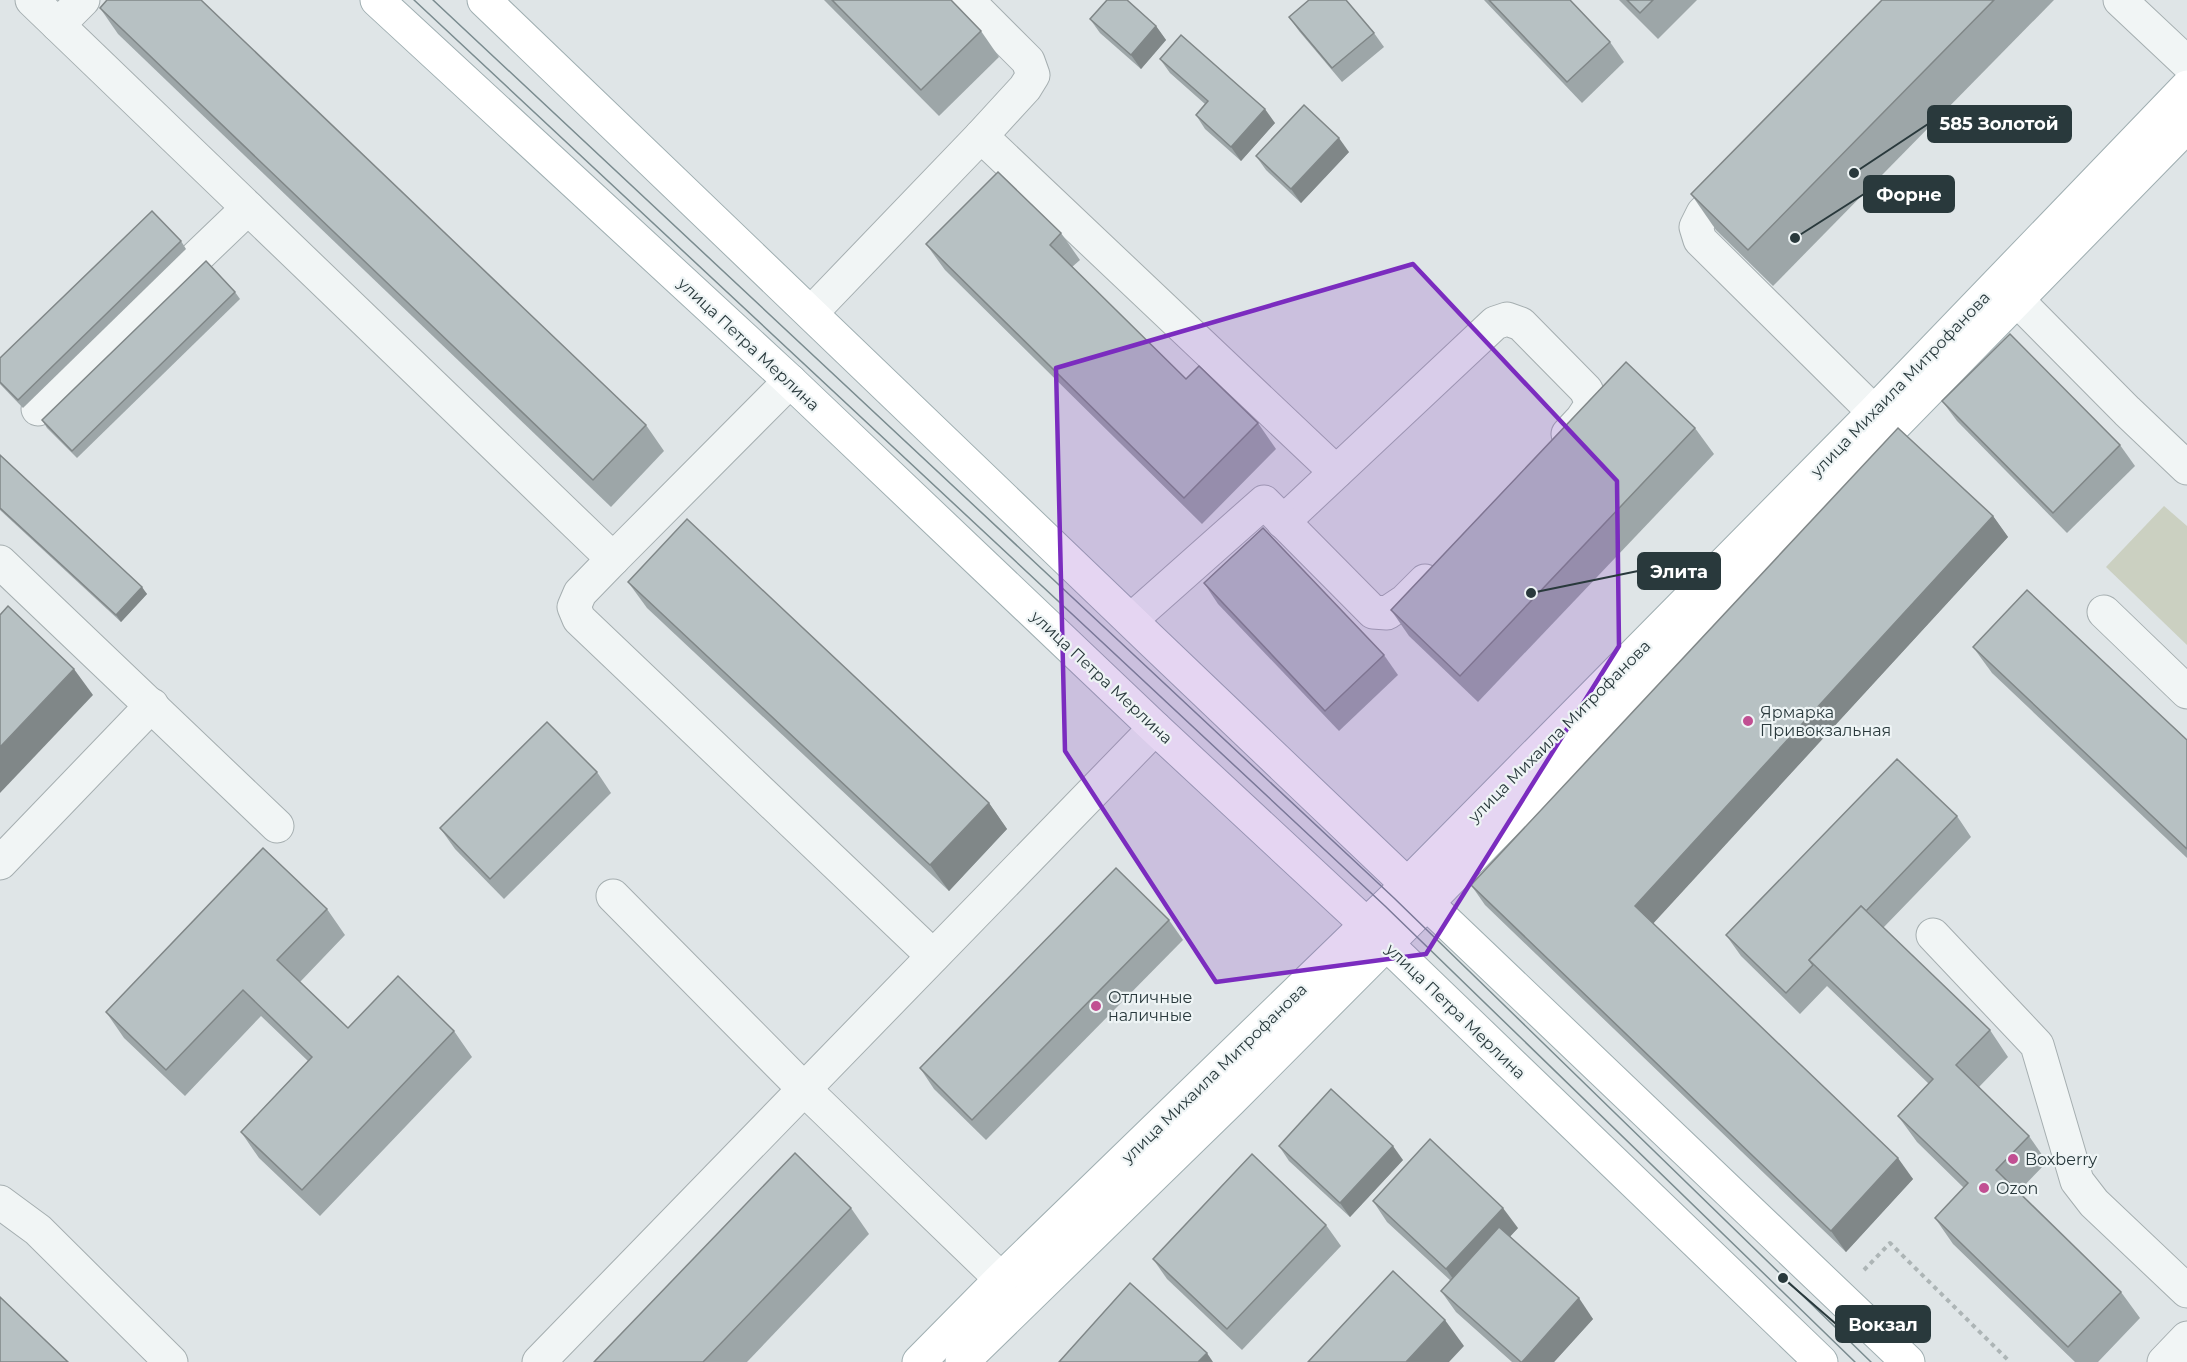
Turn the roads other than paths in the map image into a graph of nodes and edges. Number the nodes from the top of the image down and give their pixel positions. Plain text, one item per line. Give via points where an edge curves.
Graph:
1 (32, 0) edge
2 (83, 0) edge
3 (377, 0) edge
4 (967, 0) edge
5 (2120, 0) edge
6 (495, 5) edge
7 (58, 25) junction
8 (2187, 63) edge
9 (2187, 87) edge
10 (2187, 126) edge
11 (981, 136) junction
12 (1754, 162) edge
13 (248, 208) junction
14 (2017, 300) junction
15 (811, 313) junction
16 (790, 381) junction
17 (38, 409) dead end
18 (1881, 421) junction
19 (1550, 452) edge
20 (2187, 468) edge
21 (1336, 472) junction
22 (1283, 522) junction
23 (613, 559) junction
24 (1446, 560) edge
25 (0, 562) edge
26 (2104, 612) dead end
27 (1131, 620) junction
28 (2187, 692) edge
29 (152, 705) junction
30 (1155, 728) junction
31 (277, 826) dead end
32 (0, 863) edge
33 (1417, 894) junction
34 (613, 896) dead end
35 (1377, 934) junction
36 (1933, 935) dead end
37 (933, 956) junction
38 (804, 1089) junction
39 (0, 1202) edge
40 (1001, 1279) junction
41 (2187, 1291) edge
42 (2187, 1338) edge
43 (171, 1362) edge
44 (539, 1362) edge
45 (919, 1362) edge
46 (962, 1362) edge
47 (1821, 1362) edge
48 (1908, 1362) edge
49 (2164, 1362) edge

1 - 7 lane
2 - 7 lane
3 - 16 main road, улица Петра Мерлина
4 - 11 lane via 1028,61 1033,75
5 - 8 lane
6 - 15 main road
7 - 13 lane
9 - 18 main road, улица Михаила Митрофанова
10 - 14 main road, улица Михаила Митрофанова
11 - 15 lane
11 - 21 lane
12 - 18 lane via 1703,213 1696,227 1700,240
13 - 17 lane
13 - 23 lane
14 - 18 main road, улица Михаила Митрофанова
14 - 20 lane
15 - 27 main road
16 - 23 lane
16 - 30 main road, улица Петра Мерлина
18 - 33 main road, улица Михаила Митрофанова
19 - 21 lane via 1592,404 1586,390 1521,324 1507,319 1495,322
21 - 22 lane
22 - 24 lane via 1373,612 1387,613 1406,601
22 - 27 lane via 1264,502
23 - 37 lane via 580,592 574,607 579,619
25 - 29 lane
26 - 28 lane
27 - 33 main road
29 - 31 lane
29 - 32 lane
30 - 35 main road, улица Петра Мерлина
30 - 37 lane
33 - 35 main road, улица Михаила Митрофанова
33 - 48 main road
34 - 38 lane
35 - 40 main road, улица Михаила Митрофанова
35 - 46 main road, улица Михаила Митрофанова via 1223,1108
35 - 47 main road, улица Петра Мерлина
36 - 41 lane via 2037,1045 2077,1181 2094,1203
37 - 38 lane
38 - 40 lane
38 - 44 lane
39 - 43 lane via 38,1230
40 - 45 main road, улица Михаила Митрофанова
42 - 49 lane

